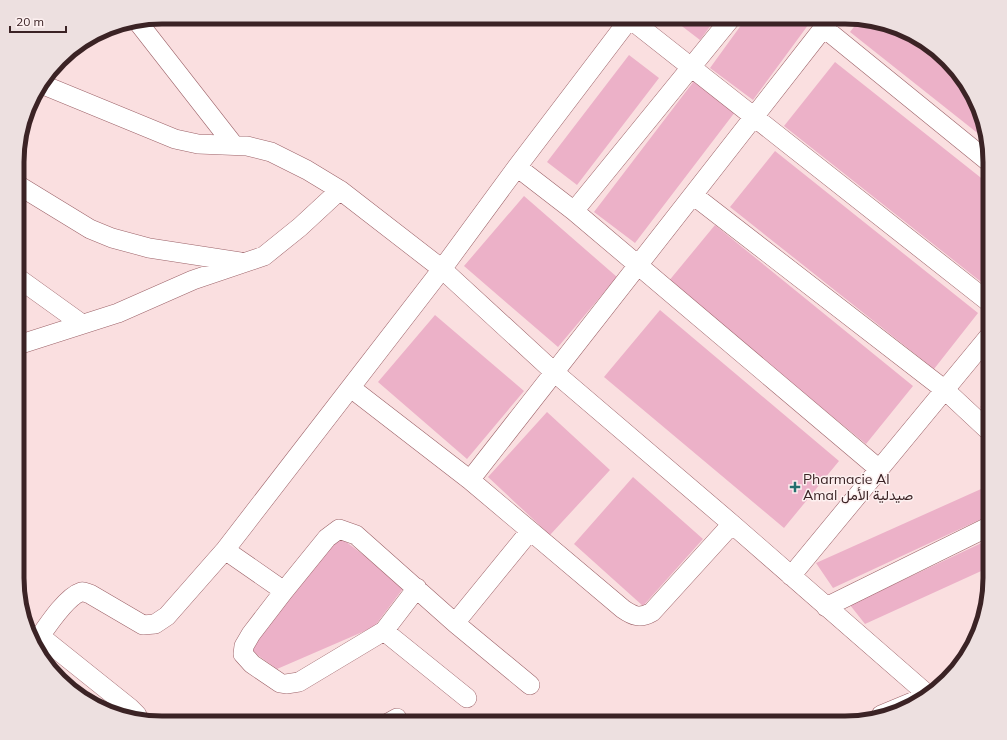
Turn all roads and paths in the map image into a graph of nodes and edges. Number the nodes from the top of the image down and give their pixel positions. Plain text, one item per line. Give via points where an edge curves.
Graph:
1 (626, 24) edge
2 (638, 24) edge
3 (726, 24) edge
4 (827, 24) edge
5 (829, 24) edge
6 (141, 26) edge
7 (691, 68) junction
8 (47, 86) edge
9 (754, 117) junction
10 (232, 144) junction
11 (983, 157) edge
12 (517, 167) junction
13 (24, 189) edge
14 (340, 190) junction
15 (693, 195) junction
16 (574, 211) junction
17 (242, 263) junction
18 (638, 265) junction
19 (442, 268) junction
20 (24, 282) edge
21 (983, 297) edge
22 (82, 324) junction
23 (24, 342) edge
24 (983, 344) edge
25 (554, 372) junction
26 (351, 388) junction
27 (945, 390) junction
28 (983, 425) edge
29 (879, 469) junction
30 (470, 480) junction
31 (732, 524) junction
32 (983, 529) edge
33 (530, 531) junction
34 (225, 550) junction
35 (791, 576) junction
36 (417, 588) junction
37 (284, 591) junction
38 (826, 607) junction
39 (455, 623) junction
40 (384, 631) junction
41 (38, 639) edge
42 (40, 642) edge
43 (530, 685) dead end
44 (924, 691) edge
45 (467, 698) dead end
46 (135, 713) edge

1 - 12 street
2 - 7 street
3 - 7 street
4 - 9 street
5 - 11 street
6 - 10 street
7 - 9 street
7 - 16 street
8 - 10 street via 175,139 198,144
9 - 15 street
9 - 21 street
10 - 14 street via 271,152
12 - 16 street
12 - 19 street
13 - 17 street via 90,229 112,238 149,248
14 - 17 street via 264,256
14 - 19 street
15 - 18 street
15 - 27 street
16 - 18 street
17 - 22 street via 193,280 118,313
18 - 25 street
18 - 29 street
19 - 25 street
19 - 26 street
20 - 22 street
22 - 23 street
24 - 27 street
25 - 30 street
25 - 31 street
26 - 30 street
26 - 34 street
27 - 28 street
27 - 29 street
29 - 35 street
30 - 33 street
31 - 33 street via 671,593 652,612 642,616 633,615 623,609
31 - 35 street
32 - 38 street
33 - 39 street
34 - 37 street
34 - 41 street via 167,616 155,624 144,625 80,592 66,603
35 - 38 street
36 - 37 street via 356,535 339,529 327,538
36 - 39 street
36 - 40 street
37 - 40 street via 251,634 243,651 252,664 280,683 299,682
38 - 44 street
39 - 43 street
40 - 45 street
42 - 46 street

